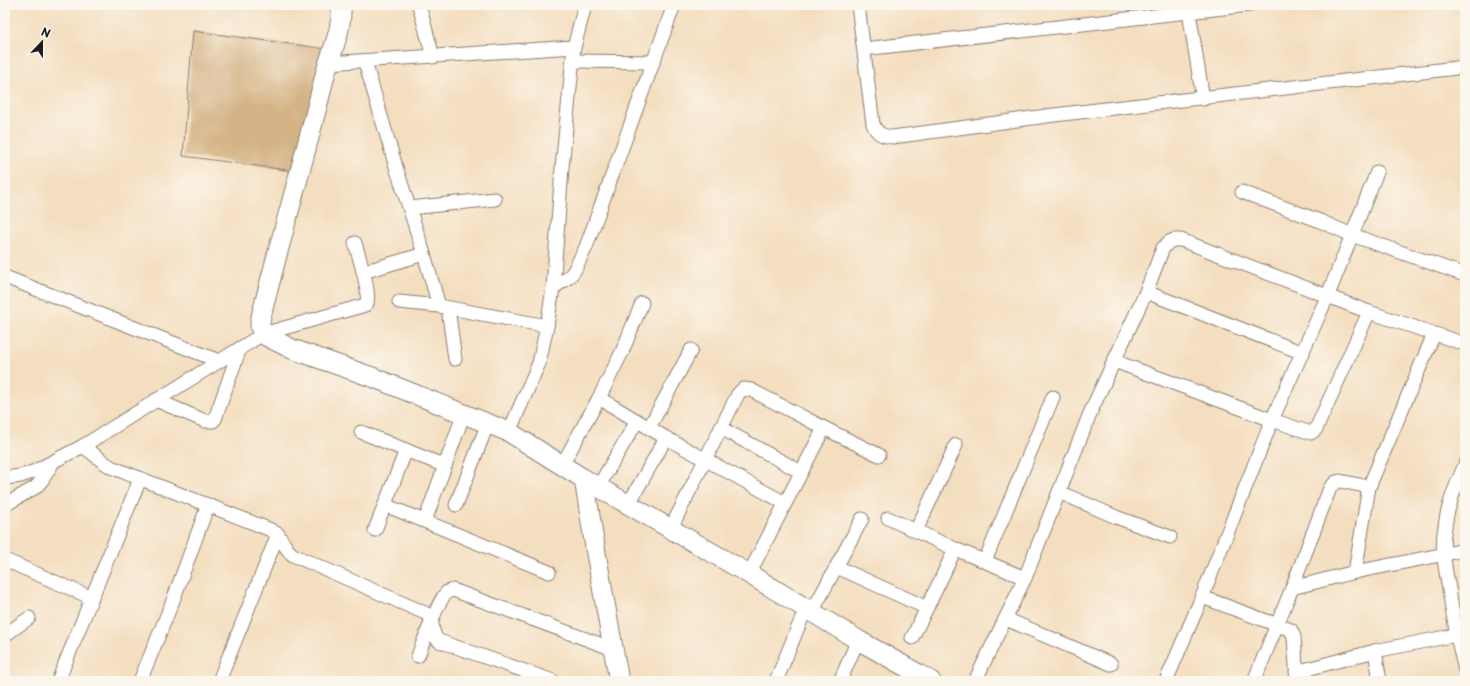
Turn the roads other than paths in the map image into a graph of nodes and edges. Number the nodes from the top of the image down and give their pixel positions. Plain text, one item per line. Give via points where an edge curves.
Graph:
1 (341, 5) edge
2 (419, 5) edge
3 (585, 5) edge
4 (674, 5) edge
5 (858, 5) edge
6 (1248, 5) edge
7 (1189, 12) junction
8 (574, 47) junction
9 (864, 49) junction
10 (434, 57) junction
11 (573, 61) junction
12 (365, 62) junction
13 (653, 62) junction
14 (328, 63) junction
15 (1465, 67) edge
16 (1203, 99) junction
17 (1377, 172) dead end
18 (1242, 192) dead end
19 (495, 199) dead end
20 (410, 208) junction
21 (1352, 235) junction
22 (355, 243) dead end
23 (424, 254) junction
24 (363, 272) junction
25 (1465, 275) edge
26 (5, 277) edge
27 (553, 288) junction
28 (1146, 292) junction
29 (1328, 295) junction
30 (399, 302) dead end
31 (642, 303) dead end
32 (444, 307) junction
33 (1369, 312) junction
34 (548, 326) junction
35 (263, 334) junction
36 (1434, 334) junction
37 (1465, 344) edge
38 (240, 348) junction
39 (691, 350) dead end
40 (1303, 352) junction
41 (455, 359) dead end
42 (1114, 360) junction
43 (219, 361) junction
44 (1053, 397) dead end
45 (599, 398) junction
46 (156, 400) junction
47 (464, 413) junction
48 (1272, 420) junction
49 (637, 421) junction
50 (488, 423) junction
51 (649, 428) junction
52 (721, 428) junction
53 (824, 428) junction
54 (361, 432) dead end
55 (509, 432) junction
56 (666, 438) junction
57 (84, 446) junction
58 (956, 446) dead end
59 (406, 450) junction
60 (879, 455) dead end
61 (705, 459) junction
62 (53, 462) junction
63 (562, 465) junction
64 (1465, 465) edge
65 (445, 466) junction
66 (801, 472) junction
67 (5, 478) edge
68 (140, 479) junction
69 (591, 483) junction
70 (1369, 487) junction
71 (1059, 492) junction
72 (785, 503) junction
73 (208, 505) junction
74 (385, 505) junction
75 (628, 505) junction
76 (5, 506) edge
77 (456, 506) dead end
78 (888, 518) dead end
79 (862, 519) dead end
80 (425, 521) junction
81 (375, 530) dead end
82 (670, 530) junction
83 (916, 531) junction
84 (278, 534) junction
85 (1170, 537) dead end
86 (955, 549) junction
87 (1465, 550) edge
88 (1443, 554) junction
89 (5, 560) edge
90 (984, 561) junction
91 (837, 567) junction
92 (549, 572) dead end
93 (1355, 572) junction
94 (749, 574) junction
95 (1025, 578) junction
96 (1292, 588) junction
97 (1202, 597) junction
98 (92, 598) junction
99 (927, 608) junction
100 (809, 610) junction
101 (29, 618) dead end
102 (1006, 619) junction
103 (432, 620) junction
104 (1277, 624) junction
105 (5, 635) edge
106 (1456, 635) junction
107 (912, 638) dead end
108 (858, 640) junction
109 (614, 649) junction
110 (1375, 651) junction
111 (418, 656) dead end
112 (1111, 664) dead end
113 (1465, 670) edge
114 (909, 676) edge
115 (1296, 677) edge
116 (58, 681) edge
117 (140, 681) edge
118 (219, 681) edge
119 (553, 681) edge
120 (619, 681) edge
121 (776, 681) edge
122 (840, 681) edge
123 (931, 681) edge
124 (975, 681) edge
125 (1166, 681) edge
126 (1254, 681) edge
127 (1380, 681) edge

1 - 14 street via 341,21
2 - 10 street
3 - 8 street
4 - 13 street
5 - 9 street
6 - 7 street
7 - 9 street
7 - 16 street
8 - 10 street
8 - 11 street
9 - 16 street via 873,124 876,131 885,137
10 - 12 street
11 - 13 street
11 - 27 street
12 - 14 street
12 - 20 street
13 - 27 street via 586,247 574,271
14 - 35 street via 260,321
15 - 16 street
17 - 21 street
18 - 21 street
19 - 20 street
20 - 23 street
21 - 25 street
21 - 29 street
22 - 24 street
23 - 24 street
23 - 32 street
24 - 35 street via 368,300 365,305
26 - 43 street
27 - 34 street
28 - 29 street via 1163,248 1169,242 1181,240
28 - 40 street
28 - 42 street
29 - 33 street
29 - 40 street
30 - 32 street
31 - 45 street
32 - 34 street
32 - 41 street
33 - 36 street
33 - 48 street via 1316,429 1311,433 1306,432
34 - 55 street via 539,363
35 - 38 street
35 - 47 street via 292,349
36 - 37 street
36 - 70 street
38 - 43 street
38 - 46 street via 213,422
39 - 51 street
40 - 48 street
42 - 48 street
42 - 71 street
43 - 46 street
44 - 90 street
45 - 49 street
45 - 63 street
46 - 57 street
47 - 50 street
47 - 65 street
48 - 97 street
49 - 51 street
49 - 69 street
50 - 55 street
50 - 77 street
51 - 56 street
52 - 53 street via 738,394 747,388
52 - 61 street
52 - 66 street
53 - 60 street
53 - 66 street
54 - 59 street
55 - 63 street
56 - 61 street
56 - 75 street
57 - 62 street
57 - 68 street via 104,463
58 - 83 street
59 - 65 street
59 - 74 street
61 - 72 street
61 - 82 street
62 - 67 street via 21,476
62 - 76 street via 36,487
63 - 69 street
64 - 88 street via 1448,508
65 - 80 street
66 - 72 street
68 - 73 street
68 - 98 street
69 - 75 street
69 - 109 street via 596,553
70 - 93 street
70 - 96 street via 1340,481 1331,485
71 - 85 street
71 - 95 street
72 - 94 street
73 - 84 street
73 - 117 street
74 - 80 street
74 - 81 street
75 - 82 street
78 - 83 street
79 - 91 street
80 - 92 street
82 - 94 street
83 - 86 street
84 - 103 street via 293,555 425,613
84 - 118 street
86 - 90 street
86 - 99 street
87 - 88 street
88 - 93 street
88 - 106 street
89 - 98 street
90 - 95 street
91 - 99 street
91 - 100 street
93 - 96 street
94 - 100 street
95 - 102 street
96 - 104 street
97 - 104 street
97 - 125 street
98 - 116 street
99 - 107 street
100 - 108 street
100 - 121 street
101 - 105 street
102 - 112 street
102 - 124 street
103 - 109 street via 446,593 453,590
103 - 111 street
103 - 119 street via 434,636 439,641
104 - 115 street via 1292,632
104 - 126 street
106 - 110 street
106 - 113 street
108 - 114 street
108 - 122 street
109 - 120 street
110 - 115 street
110 - 127 street
114 - 123 street

